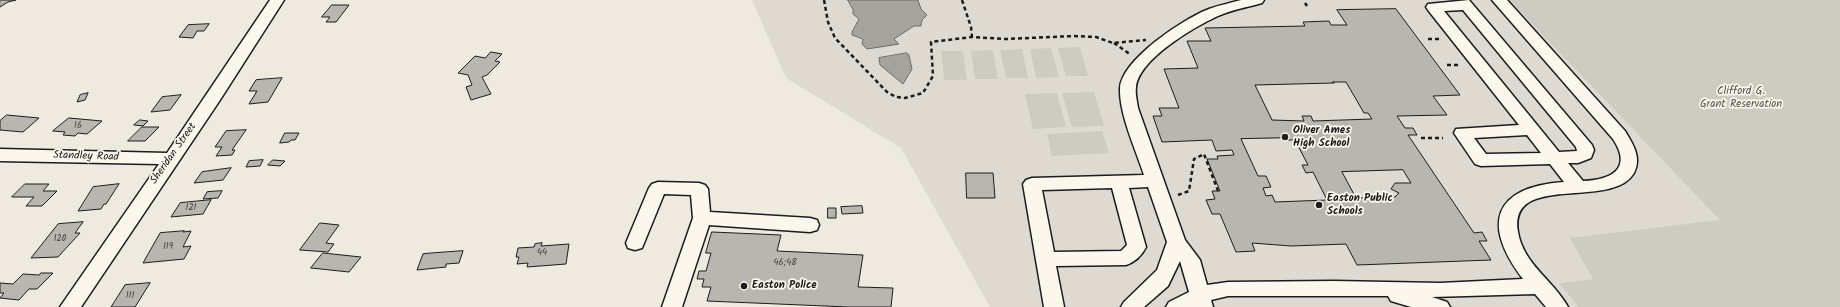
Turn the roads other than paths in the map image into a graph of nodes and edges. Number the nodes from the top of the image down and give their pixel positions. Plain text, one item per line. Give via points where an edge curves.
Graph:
1 (277, 0) edge
2 (1257, 0) edge
3 (1499, 0) edge
4 (1465, 3) edge
5 (1531, 130) junction
6 (0, 155) edge
7 (1553, 158) junction
8 (171, 159) junction
9 (1155, 181) junction
10 (1119, 182) junction
11 (1578, 187) junction
12 (702, 218) junction
13 (810, 224) dead end
14 (1176, 242) junction
15 (635, 243) dead end
16 (1045, 259) junction
17 (1540, 286) junction
18 (1369, 289) junction
19 (1202, 301) edge
20 (70, 307) edge
21 (672, 307) edge
22 (1054, 307) edge
23 (1131, 307) edge
24 (1176, 307) edge
25 (1440, 307) edge
26 (1558, 307) edge

1 - 8 street, Sheridan Street
2 - 9 street via 1225,8 1191,22 1142,62 1130,81 1128,97
3 - 11 street via 1619,135 1628,149 1628,168 1619,178 1604,185
4 - 5 street via 1433,7
4 - 7 street via 1586,150 1585,154 1578,157
5 - 7 street
5 - 7 street via 1462,133 1481,160
6 - 8 street, Standley Road
7 - 11 street
8 - 20 street, Sheridan Street
9 - 10 street
9 - 14 street
10 - 16 street via 1032,184
10 - 16 street via 1137,247 1126,258
11 - 17 street via 1549,189 1529,195 1510,213 1508,229 1513,249
12 - 13 street
12 - 15 street via 699,189 658,188
12 - 21 street
14 - 19 street via 1190,260
14 - 23 street via 1171,265 1164,278
16 - 22 street
17 - 18 street via 1440,290
17 - 26 street
18 - 19 street via 1233,289 1215,291
18 - 25 street
19 - 24 street

